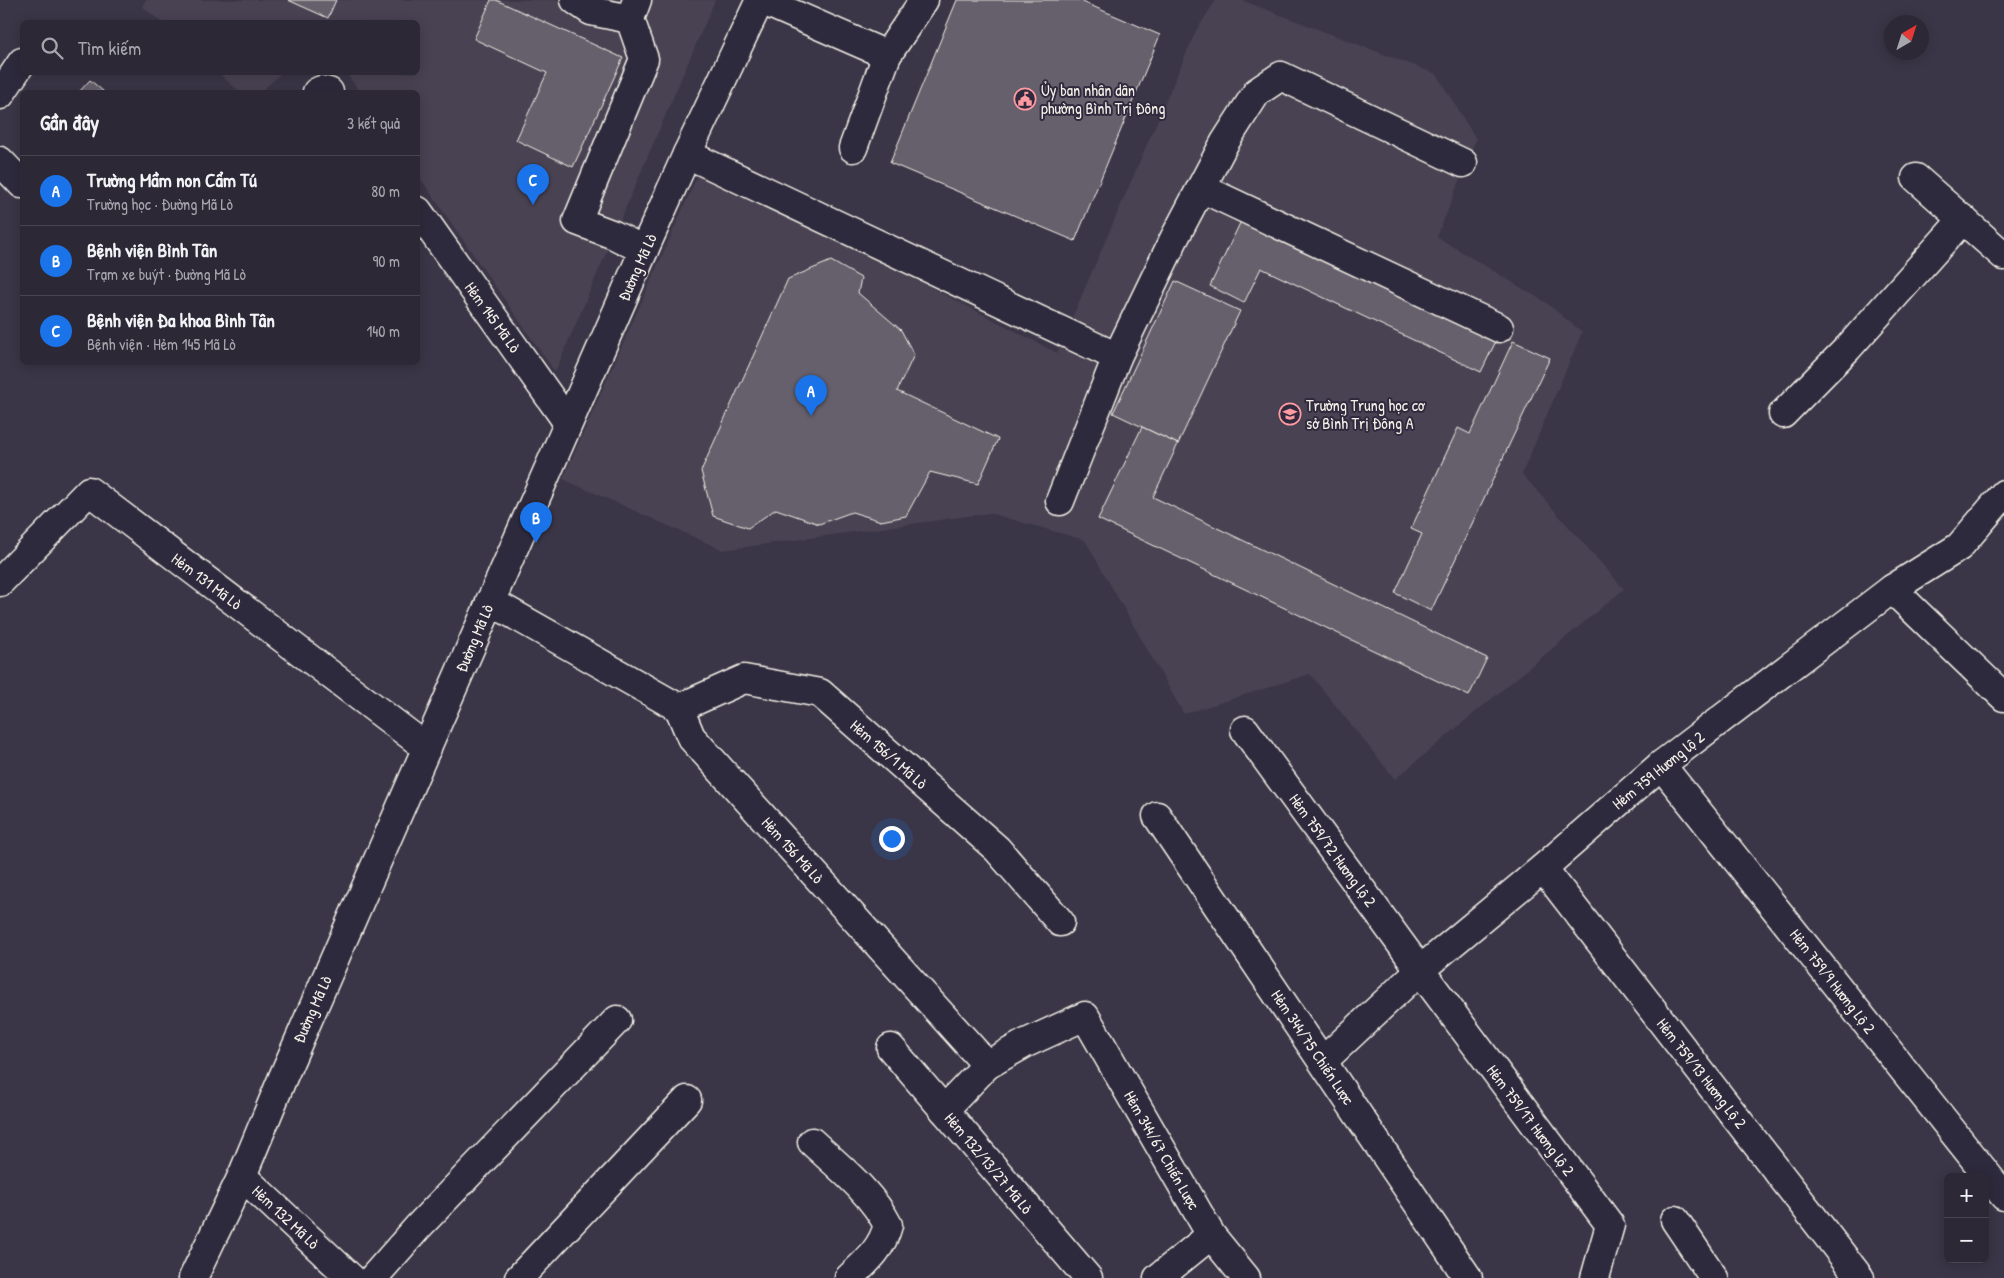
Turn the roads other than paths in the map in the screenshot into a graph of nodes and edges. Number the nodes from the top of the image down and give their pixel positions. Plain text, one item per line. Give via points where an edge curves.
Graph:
1 (575, 0) edge
2 (761, 0) edge
3 (924, 0) edge
4 (633, 10) edge
5 (887, 55) junction
6 (20, 65) edge
7 (0, 95) edge
8 (853, 148) dead end
9 (687, 154) junction
10 (0, 161) edge
11 (1463, 163) dead end
12 (1916, 178) dead end
13 (20, 182) edge
14 (1201, 188) junction
15 (420, 215) edge
16 (1963, 219) junction
17 (644, 250) junction
18 (2004, 256) edge
19 (1499, 328) dead end
20 (1117, 357) junction
21 (1783, 414) dead end
22 (568, 423) junction
23 (2004, 494) edge
24 (1060, 501) dead end
25 (0, 582) edge
26 (1892, 589) junction
27 (490, 601) junction
28 (2004, 697) edge
29 (679, 708) junction
30 (1245, 730) dead end
31 (427, 748) junction
32 (1661, 765) junction
33 (1157, 816) dead end
34 (1544, 868) junction
35 (1060, 922) dead end
36 (1420, 970) junction
37 (617, 1020) dead end
38 (891, 1048) dead end
39 (1323, 1060) junction
40 (987, 1065) junction
41 (687, 1100) dead end
42 (944, 1110) junction
43 (812, 1142) dead end
44 (242, 1176) junction
45 (2004, 1196) edge
46 (1675, 1220) dead end
47 (1211, 1235) junction
48 (192, 1278) edge
49 (351, 1278) edge
50 (373, 1278) edge
51 (519, 1278) edge
52 (849, 1278) edge
53 (1088, 1278) edge
54 (1158, 1278) edge
55 (1246, 1278) edge
56 (1468, 1278) edge
57 (1595, 1278) edge
58 (1714, 1278) edge
59 (1860, 1278) edge

1 - 4 street via 591,10
2 - 5 street
2 - 9 street, Đường Mã Lò
3 - 5 street
4 - 17 street via 644,60 578,221
5 - 8 street
6 - 7 street
9 - 17 street, Đường Mã Lò
9 - 20 street
10 - 13 street
11 - 14 street via 1281,76 1257,92
12 - 16 street
14 - 19 street
14 - 20 street
15 - 22 street, Hẻm 145 Mã Lò
16 - 18 street
16 - 21 street via 1848,348
17 - 22 street, Đường Mã Lò
20 - 24 street
22 - 27 street, Đường Mã Lò
23 - 26 street, Hẻm 759 Hương lộ 2 via 1959,547
25 - 31 street, Hẻm 131 Mã Lò via 89,491
26 - 28 street
26 - 32 street, Hẻm 759 Hương lộ 2
27 - 29 street
27 - 31 street, Đường Mã Lò
29 - 35 street, Hẻm 156/1 Mã Lò via 744,679 820,693 997,849
29 - 40 street, Hẻm 156 Mã Lò via 691,737
30 - 36 street, Hẻm 759/72 Hương lộ 2
31 - 44 street, Đường Mã Lò
32 - 34 street, Hẻm 759 Hương lộ 2
32 - 45 street, Hẻm 759/9 Hương Lộ 2
33 - 39 street, Hẻm 344/75 Chiến Lược
34 - 36 street, Hẻm 759 Hương lộ 2
34 - 59 street, Hẻm 759/13 Hương Lộ 2
36 - 39 street, Hẻm 759 Hương lộ 2
36 - 57 street, Hẻm 759/17 Hương lộ 2 via 1610,1225
37 - 50 street
38 - 42 street, Hẻm 132/13/27 Mã Lò
39 - 56 street, Hẻm 344/75 Chiến Lược
40 - 42 street
40 - 47 street, Hẻm 344/67 Chiến Lược via 1085,1016
41 - 51 street
42 - 53 street, Hẻm 132/13/27 Mã Lò
43 - 52 street via 862,1189 888,1225 884,1240
44 - 48 street, Đường Mã Lò
44 - 49 street, Hẻm 132 Mã Lò
46 - 58 street
47 - 54 street
47 - 55 street, Hẻm 344/67 Chiến Lược

